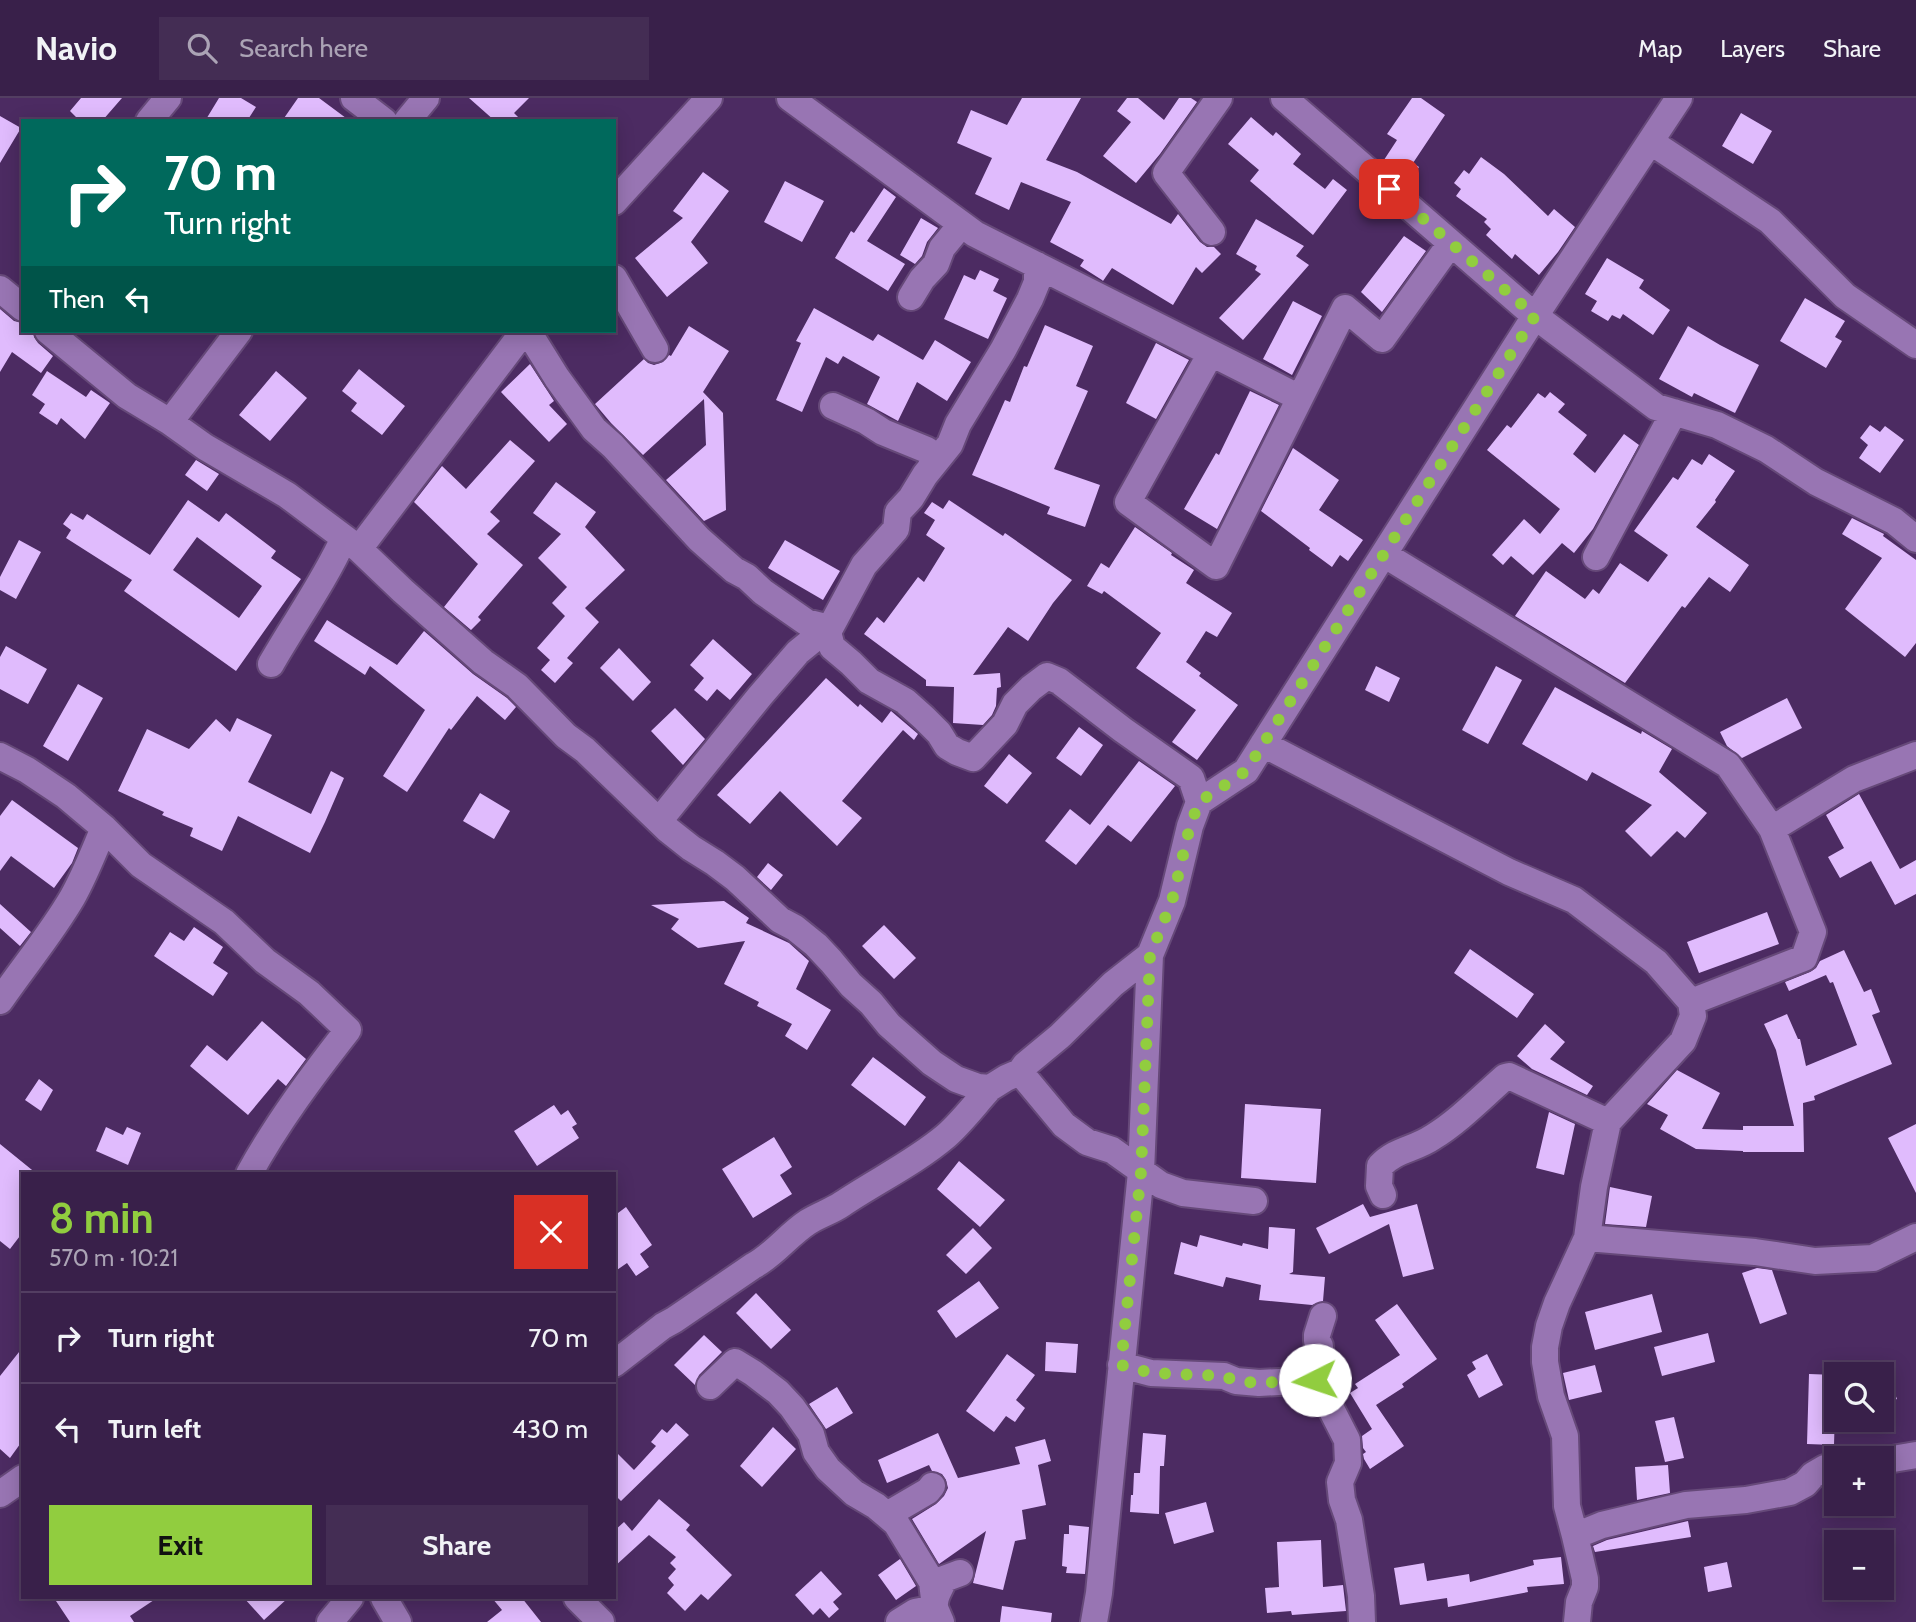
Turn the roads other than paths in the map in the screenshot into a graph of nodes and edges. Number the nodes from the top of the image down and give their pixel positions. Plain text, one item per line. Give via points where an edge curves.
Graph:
1 (168, 98) edge
2 (355, 98) edge
3 (426, 98) edge
4 (709, 98) edge
5 (790, 98) edge
6 (1219, 98) edge
7 (1284, 98) edge
8 (1679, 98) edge
9 (151, 119) edge
10 (381, 119) edge
11 (409, 119) edge
12 (1651, 142) junction
13 (616, 200) edge
14 (961, 225) junction
15 (1212, 232) dead end
16 (1451, 243) junction
17 (1037, 265) junction
18 (616, 281) edge
19 (911, 297) dead end
20 (1535, 316) junction
21 (50, 333) edge
22 (237, 333) edge
23 (522, 333) edge
24 (526, 333) edge
25 (1916, 345) edge
26 (655, 349) dead end
27 (1211, 353) junction
28 (1300, 398) junction
29 (833, 406) dead end
30 (1674, 412) junction
31 (170, 422) junction
32 (935, 462) junction
33 (1916, 539) edge
34 (351, 543) junction
35 (1385, 555) junction
36 (1596, 557) dead end
37 (830, 630) junction
38 (271, 664) dead end
39 (1263, 744) junction
40 (1916, 755) edge
41 (0, 756) edge
42 (1199, 802) junction
43 (659, 821) junction
44 (104, 828) junction
45 (1772, 829) junction
46 (1150, 955) junction
47 (0, 1001) edge
48 (1691, 1002) junction
49 (1020, 1072) junction
50 (990, 1088) junction
51 (1608, 1122) junction
52 (250, 1172) edge
53 (1141, 1172) junction
54 (1382, 1195) dead end
55 (1254, 1200) dead end
56 (1916, 1237) edge
57 (1587, 1238) junction
58 (1323, 1316) dead end
59 (616, 1362) edge
60 (1121, 1365) junction
61 (1315, 1380) junction
62 (710, 1386) dead end
63 (1916, 1455) edge
64 (1894, 1459) edge
65 (1824, 1469) edge
66 (21, 1479) edge
67 (932, 1486) dead end
68 (0, 1494) edge
69 (887, 1515) junction
70 (1575, 1536) junction
71 (960, 1573) dead end
72 (349, 1599) edge
73 (385, 1599) edge
74 (578, 1599) edge
75 (937, 1609) edge
76 (330, 1622) edge
77 (398, 1622) edge
78 (601, 1622) edge
79 (899, 1622) edge
80 (1094, 1622) edge
81 (1362, 1622) edge
82 (1577, 1622) edge

1 - 9 street
2 - 10 street
3 - 11 street
4 - 13 street
5 - 14 street
6 - 15 street via 1166,173
7 - 16 street
8 - 12 street
12 - 20 street
12 - 25 street via 1770,221 1845,296
14 - 17 street
14 - 19 street
16 - 20 street
16 - 28 street via 1382,339 1345,308
17 - 27 street
17 - 32 street via 1030,299 950,444
18 - 26 street
20 - 30 street via 1656,407
20 - 35 street
21 - 31 street via 127,396
22 - 31 street
23 - 34 street
24 - 37 street via 594,429 699,540 806,622
27 - 28 street
27 - 28 street via 1128,502 1216,566
29 - 32 street via 928,450
30 - 33 street via 1717,425 1766,449
30 - 36 street
31 - 34 street via 287,495
32 - 37 street via 898,512 895,529 864,565
34 - 38 street
34 - 43 street via 517,686
35 - 39 street
35 - 45 street via 1728,765
37 - 42 street via 832,647 869,681 905,701 957,752 974,758 1005,724 1015,704 1047,676 1191,778
37 - 43 street via 798,652
39 - 42 street via 1246,771
39 - 48 street via 1509,872 1574,900 1656,962
40 - 45 street via 1854,779
41 - 44 street via 66,796
42 - 46 street via 1172,901
43 - 50 street via 816,945 889,1025 932,1063 956,1079
44 - 47 street via 73,897
44 - 52 street via 141,865 224,922 348,1030
45 - 48 street via 1813,932 1804,958
46 - 49 street
46 - 53 street
48 - 51 street via 1693,1016 1683,1041
49 - 50 street
49 - 53 street via 1064,1125 1087,1142 1112,1150
50 - 59 street via 927,1150 806,1224 766,1259
51 - 54 street via 1505,1077 1432,1138 1390,1155 1380,1166
51 - 57 street
53 - 55 street via 1183,1192
53 - 60 street
56 - 57 street via 1873,1258 1815,1261
57 - 70 street via 1556,1303 1545,1347 1551,1396 1565,1436 1567,1506
58 - 61 street via 1317,1335
60 - 61 street via 1151,1373 1224,1376 1259,1383
60 - 80 street
61 - 81 street via 1347,1440 1349,1463 1340,1482
62 - 69 street via 735,1362 753,1373 792,1407 828,1469
63 - 64 street
65 - 70 street via 1790,1492 1686,1505
66 - 68 street
67 - 69 street
69 - 75 street via 897,1523 932,1582
70 - 82 street via 1585,1579
71 - 75 street via 944,1578
72 - 76 street
73 - 77 street
74 - 78 street
75 - 79 street via 915,1612

